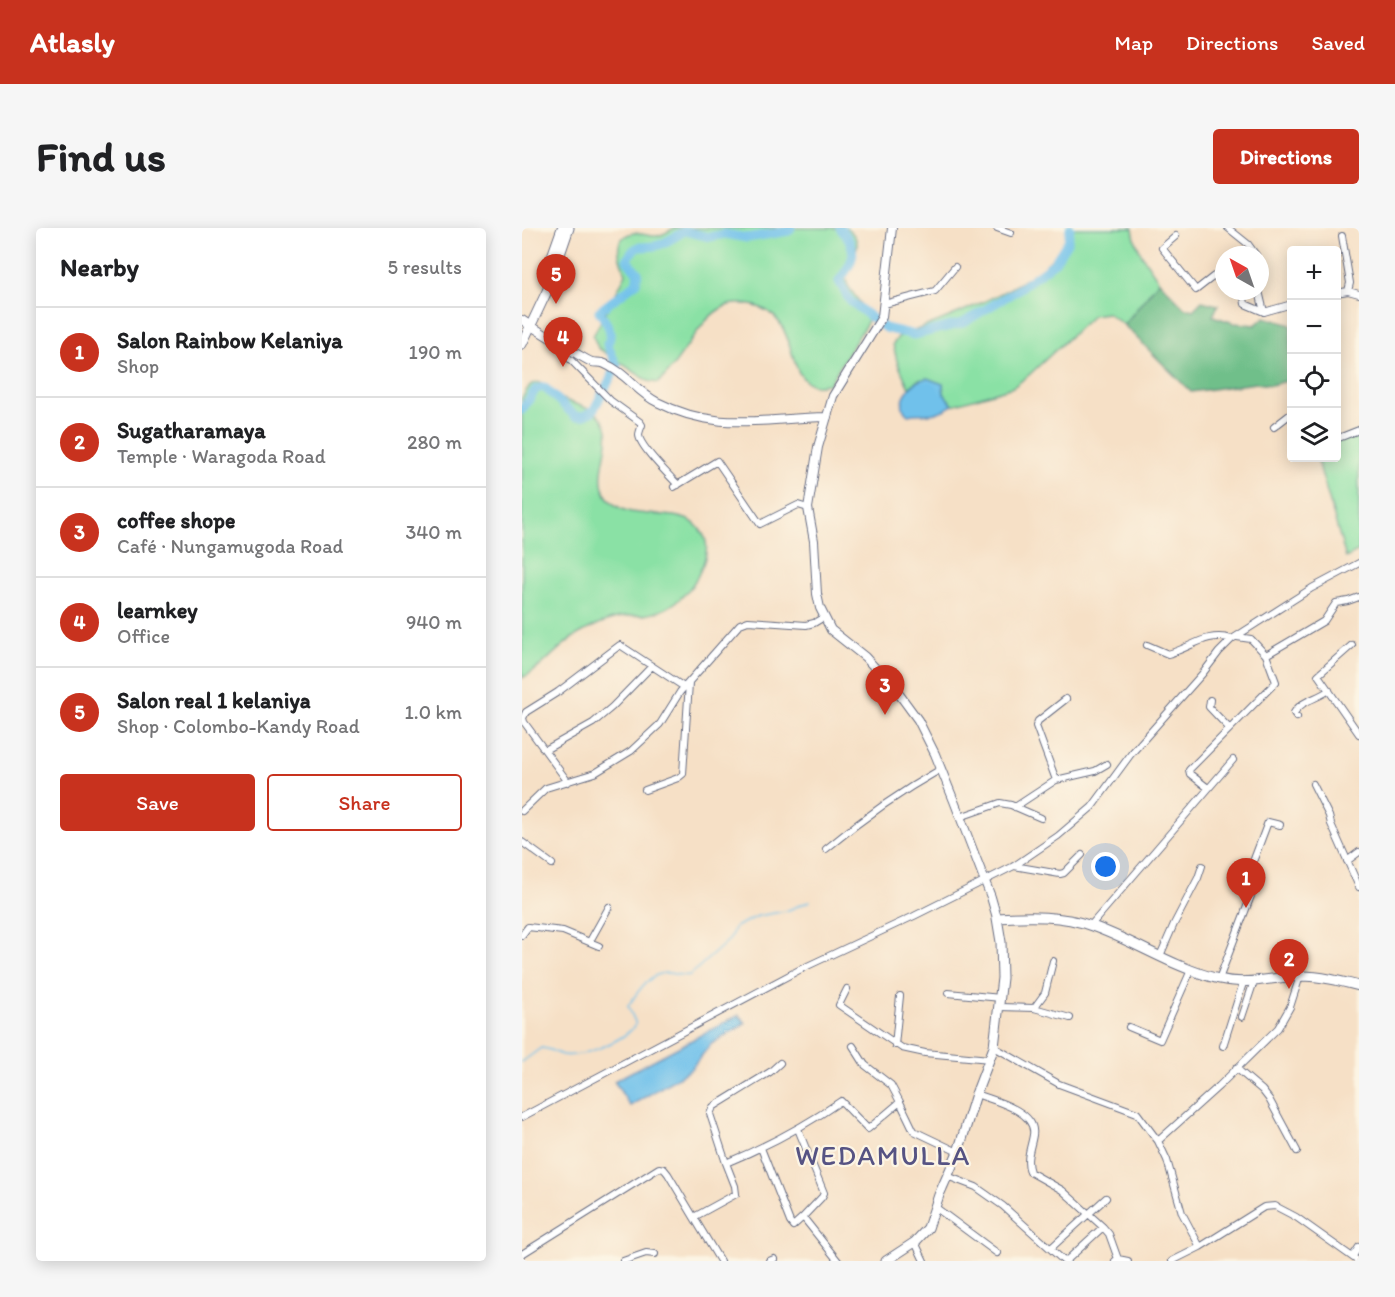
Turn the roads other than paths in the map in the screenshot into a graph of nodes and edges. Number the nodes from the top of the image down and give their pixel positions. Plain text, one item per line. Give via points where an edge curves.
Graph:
1 (561, 228) edge
2 (569, 228) edge
3 (892, 228) edge
4 (997, 228) edge
5 (1228, 228) edge
6 (1011, 233) dead end
7 (1176, 236) dead end
8 (1342, 236) dead end
9 (1249, 246) edge
10 (955, 267) dead end
11 (1215, 276) edge
12 (1348, 291) junction
13 (1341, 292) edge
14 (1359, 294) edge
15 (1244, 300) edge
16 (1261, 300) edge
17 (884, 304) junction
18 (1287, 305) edge
19 (1264, 312) junction
20 (525, 325) edge
21 (557, 341) junction
22 (522, 344) edge
23 (827, 417) junction
24 (1287, 417) edge
25 (1274, 427) dead end
26 (1359, 430) edge
27 (1341, 437) edge
28 (808, 508) junction
29 (1359, 563) edge
30 (1359, 597) edge
31 (824, 617) junction
32 (1234, 638) junction
33 (1147, 645) dead end
34 (1352, 645) dead end
35 (1266, 655) junction
36 (652, 666) junction
37 (687, 685) junction
38 (1329, 690) junction
39 (1066, 699) dead end
40 (1210, 700) dead end
41 (1297, 717) dead end
42 (1229, 728) junction
43 (1359, 734) edge
44 (545, 750) junction
45 (1233, 760) dead end
46 (1107, 764) dead end
47 (941, 769) junction
48 (1056, 780) junction
49 (568, 782) junction
50 (1313, 783) dead end
51 (1208, 788) junction
52 (645, 789) dead end
53 (1015, 807) junction
54 (522, 811) edge
55 (960, 817) junction
56 (1041, 818) dead end
57 (1280, 825) dead end
58 (522, 842) edge
59 (825, 849) dead end
60 (1359, 852) edge
61 (1083, 855) dead end
62 (1347, 861) junction
63 (552, 864) dead end
64 (1014, 866) junction
65 (1202, 866) dead end
66 (985, 879) junction
67 (1359, 887) edge
68 (609, 907) dead end
69 (997, 918) junction
70 (522, 921) edge
71 (1091, 925) junction
72 (528, 927) junction
73 (522, 935) edge
74 (590, 941) junction
75 (599, 946) dead end
76 (1160, 956) junction
77 (1053, 961) dead end
78 (1191, 970) junction
79 (1300, 976) junction
80 (1218, 979) junction
81 (1254, 981) junction
82 (1243, 983) junction
83 (1359, 986) edge
84 (847, 988) dead end
85 (948, 993) dead end
86 (900, 996) dead end
87 (1000, 1003) junction
88 (1034, 1008) junction
89 (1242, 1017) dead end
90 (1070, 1018) dead end
91 (1129, 1027) dead end
92 (896, 1045) junction
93 (853, 1046) dead end
94 (1223, 1046) dead end
95 (994, 1047) junction
96 (990, 1059) junction
97 (780, 1063) dead end
98 (1236, 1068) junction
99 (976, 1094) junction
100 (900, 1102) junction
101 (522, 1117) edge
102 (798, 1129) junction
103 (1158, 1141) junction
104 (761, 1148) junction
105 (1297, 1151) dead end
106 (958, 1152) junction
107 (726, 1163) junction
108 (946, 1176) junction
109 (1106, 1198) dead end
110 (935, 1207) junction
111 (1089, 1214) junction
112 (803, 1217) junction
113 (694, 1218) junction
114 (1103, 1227) junction
115 (915, 1242) junction
116 (1200, 1247) junction
117 (1359, 1247) edge
118 (1051, 1248) junction
119 (997, 1253) dead end
120 (522, 1254) edge
121 (655, 1254) dead end
122 (1356, 1259) edge
123 (891, 1260) edge
124 (1116, 1260) edge
125 (622, 1261) edge
126 (720, 1261) edge
127 (838, 1261) edge
128 (924, 1261) edge
129 (1065, 1261) edge
130 (1128, 1261) edge
131 (1172, 1261) edge

1 - 20 main road
2 - 20 main road via 548,290
3 - 17 street
4 - 6 street
5 - 9 street
7 - 11 street via 1162,248 1196,290
8 - 12 street
10 - 17 street via 935,291
12 - 13 street
12 - 14 street
15 - 19 street via 1245,304
16 - 19 street
17 - 23 street via 882,316 833,396
18 - 19 street
20 - 21 street
20 - 22 main road
21 - 23 street via 590,362 605,364 654,401 688,416 742,423
21 - 28 street via 594,385 640,422 641,439 676,486 717,461 760,524 798,505
23 - 28 street
24 - 25 street
26 - 27 street
28 - 31 street via 817,594
29 - 32 street
30 - 35 street via 1336,603 1324,621
31 - 37 street via 806,625 748,621 740,624
31 - 47 street via 831,630 865,657 898,693 918,720
32 - 33 street via 1212,636 1168,654
32 - 35 street via 1251,639
32 - 64 street via 1131,754 1092,807
34 - 38 street via 1318,675
35 - 42 street via 1276,682
36 - 37 street
36 - 44 street via 593,723
36 - 44 street via 620,645 526,712 525,722
37 - 49 street via 660,724 631,752 595,773
37 - 52 street via 683,774
38 - 41 street via 1297,708
38 - 43 street
39 - 48 street via 1036,726
40 - 42 street via 1209,707
42 - 51 street via 1188,770
44 - 49 street
45 - 51 street
46 - 48 street via 1095,771
47 - 55 street
47 - 59 street via 865,817
48 - 53 street
49 - 54 street via 546,788
50 - 62 street
51 - 71 street
53 - 55 street via 1000,803
53 - 56 street
55 - 66 street
57 - 80 street via 1268,822 1248,875 1256,883
58 - 63 street
60 - 62 street
61 - 64 street via 1060,874
62 - 67 street
64 - 66 street
65 - 76 street
66 - 69 street
66 - 101 street via 801,969
68 - 74 street
69 - 71 main road via 1052,918
69 - 87 main road via 1001,942
70 - 72 street
71 - 76 main road
72 - 73 street
72 - 74 street via 563,931
74 - 75 street
76 - 78 main road
77 - 88 street via 1045,993
78 - 80 main road
78 - 91 street via 1160,1040
79 - 81 main road
79 - 83 main road
79 - 98 street via 1278,1028
80 - 82 main road
81 - 82 main road
81 - 89 street
82 - 94 street
84 - 92 street via 839,1005
85 - 87 street
86 - 92 street
87 - 88 street
87 - 95 main road
88 - 90 street
92 - 96 street via 925,1053
93 - 100 street via 865,1065 891,1085
95 - 96 main road
95 - 103 street via 1059,1084 1137,1113
96 - 99 main road
97 - 107 street via 713,1107 710,1114
98 - 103 street
98 - 105 street via 1262,1090
99 - 106 main road
99 - 111 street via 1023,1113 1034,1131 1028,1158 1030,1172 1062,1191
100 - 102 street via 868,1129 841,1101
100 - 106 street via 914,1131
102 - 104 street
102 - 112 street via 824,1193
103 - 116 street via 1182,1213
104 - 107 street
104 - 112 street via 790,1222 793,1226
106 - 108 main road
107 - 113 street via 736,1194
108 - 110 main road
108 - 118 street via 976,1187
109 - 111 street
110 - 115 main road via 928,1228
110 - 119 street
111 - 114 street
111 - 118 street
112 - 127 street
113 - 120 street via 668,1174 659,1168
113 - 126 street
114 - 124 street via 1109,1234
114 - 129 street
115 - 123 main road
115 - 128 street
116 - 122 street via 1264,1207 1275,1206
116 - 131 street
117 - 122 street
118 - 129 street
121 - 125 street
124 - 130 street

